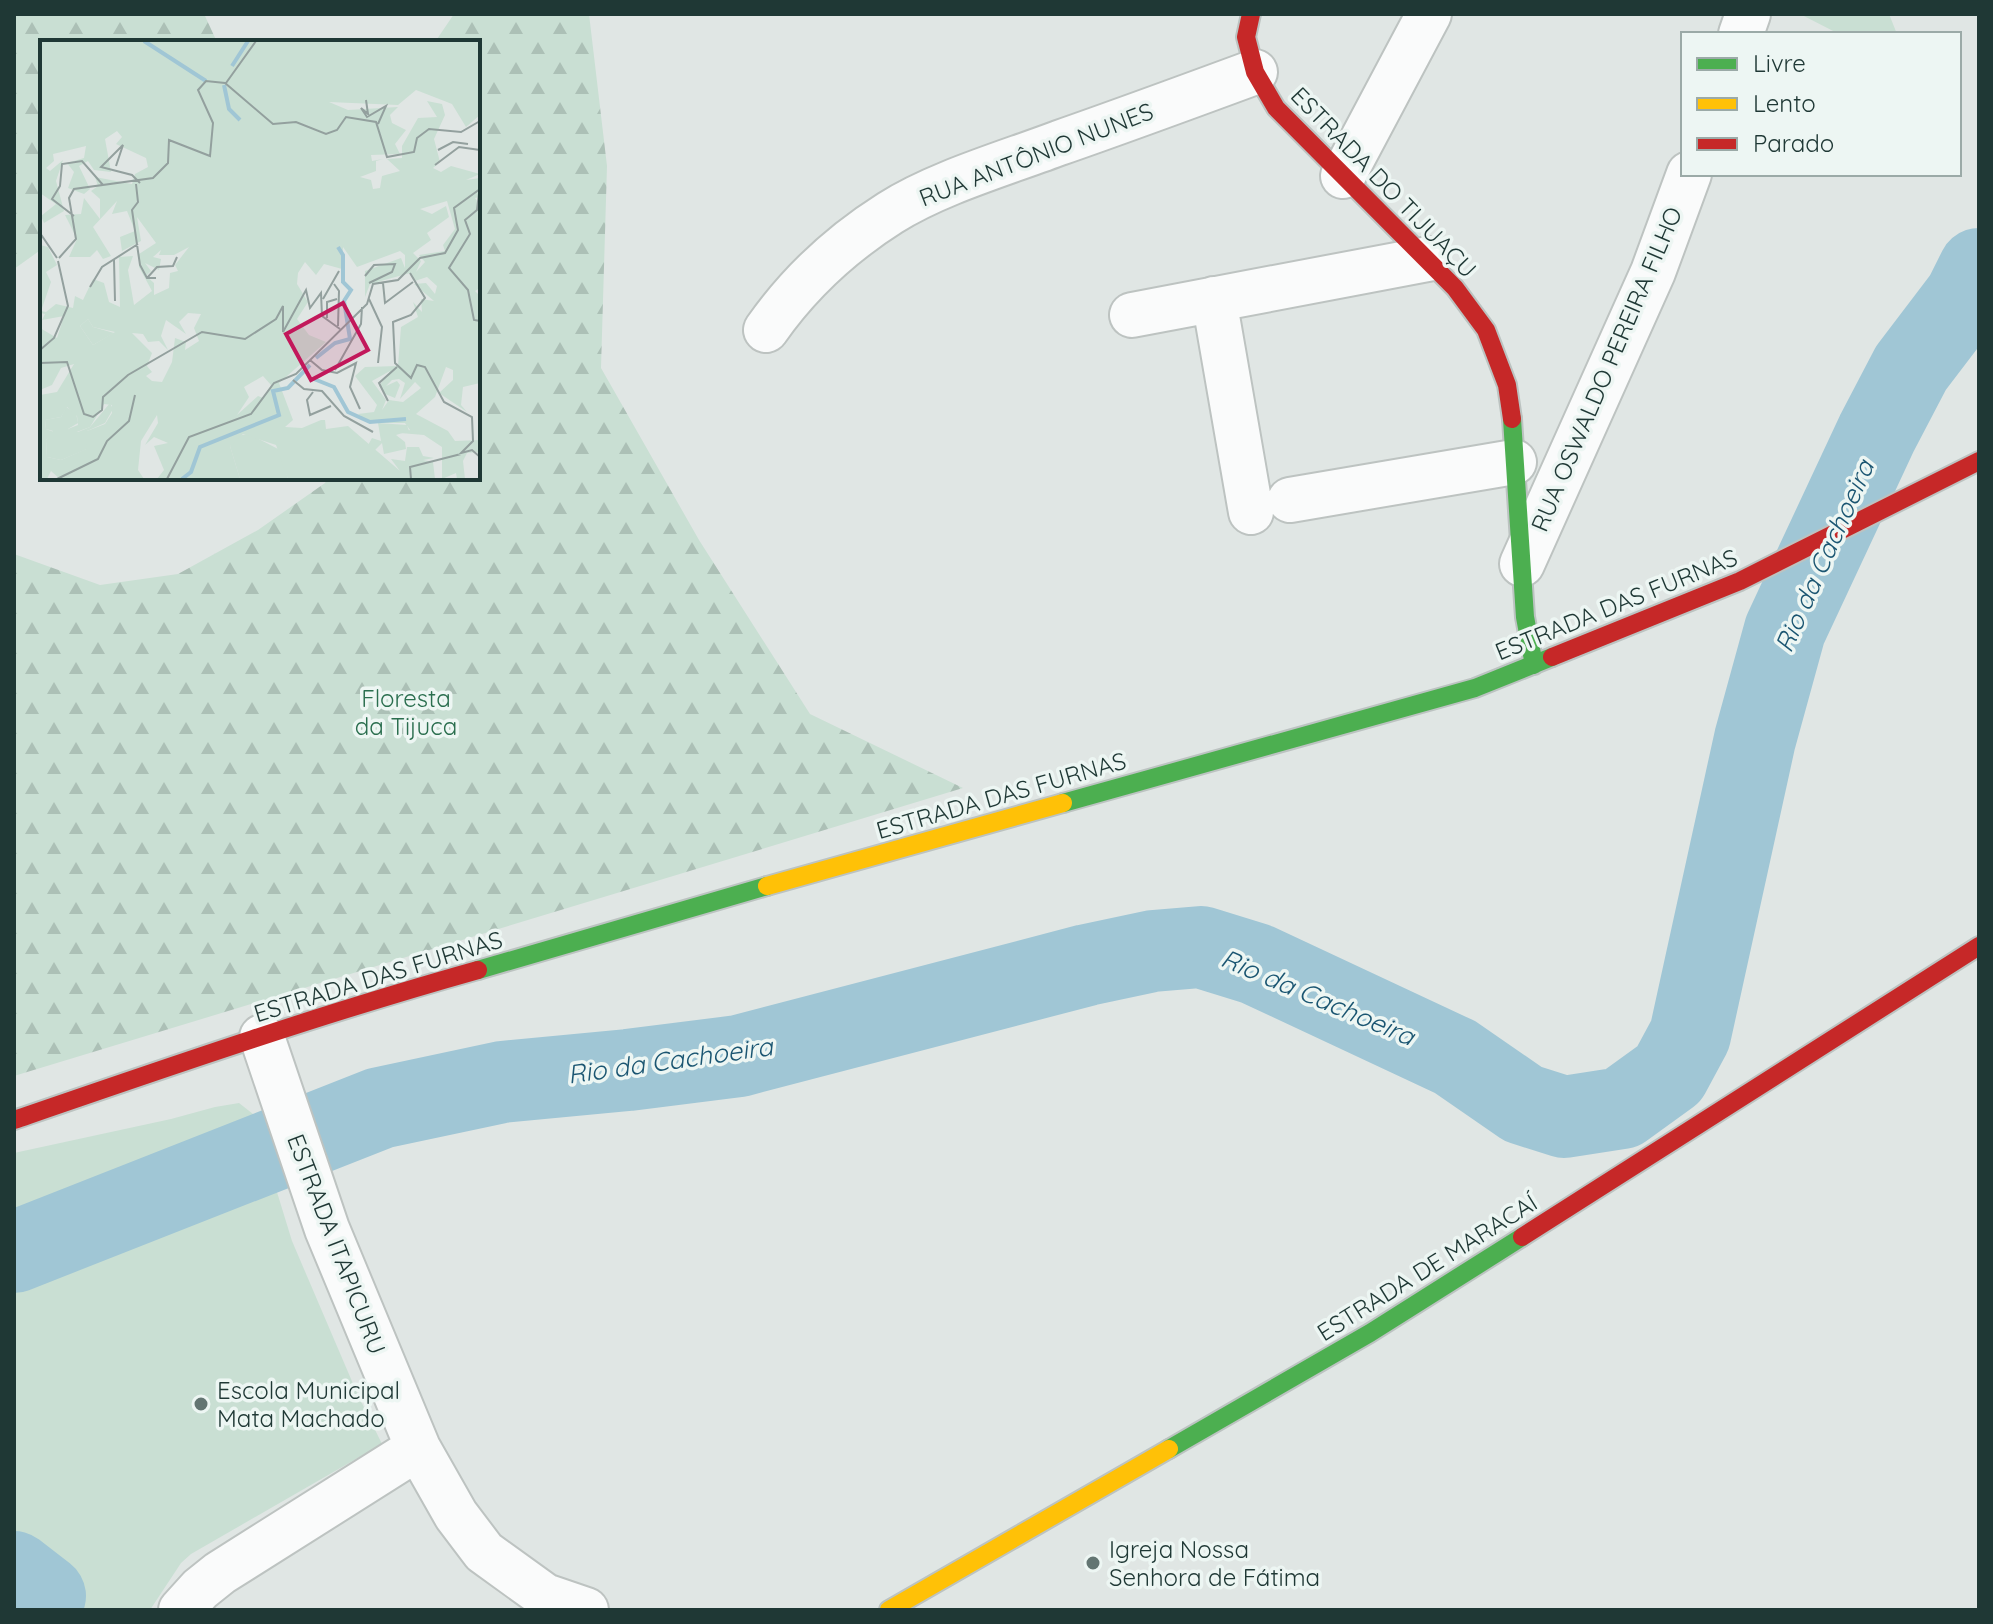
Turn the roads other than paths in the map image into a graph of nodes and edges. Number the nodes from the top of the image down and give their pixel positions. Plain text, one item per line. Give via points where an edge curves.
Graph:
1 (1251, 14) edge
2 (1429, 14) edge
3 (1255, 72) junction
4 (1343, 176) junction
5 (1688, 176) edge
6 (1428, 259) junction
7 (1214, 299) junction
8 (1132, 315) dead end
9 (766, 330) dead end
10 (1979, 461) edge
11 (1514, 462) junction
12 (1522, 564) junction
13 (1534, 665) junction
14 (1979, 946) edge
15 (262, 1037) junction
16 (14, 1120) edge
17 (418, 1448) junction
18 (181, 1610) edge
19 (586, 1610) edge
20 (889, 1610) edge

1 - 3 main road, ESTRADA DO TIJUAÇU via 1246,37
2 - 4 street
3 - 4 main road, ESTRADA DO TIJUAÇU via 1276,108
3 - 9 street, RUA ANTÔNIO NUNES via 944,186 891,212 803,283
4 - 6 main road, ESTRADA DO TIJUAÇU
5 - 12 street, RUA OSWALDO PEREIRA FILHO via 1653,272
6 - 7 street
6 - 11 main road, ESTRADA DO TIJUAÇU via 1486,330 1507,385
7 - 8 street
7 - 11 street via 1270,506
10 - 13 main road, ESTRADA DAS FURNAS via 1740,581
11 - 12 main road, ESTRADA DO TIJUAÇU
12 - 13 main road, ESTRADA DO TIJUAÇU
13 - 15 main road, ESTRADA DAS FURNAS via 1475,688 734,895
14 - 20 main road, ESTRADA DE MARACAÍ via 1370,1333
15 - 16 main road, ESTRADA DAS FURNAS
15 - 17 street, ESTRADA ITAPICURU via 327,1229
17 - 18 street via 220,1573
17 - 19 street, ESTRADA ITAPICURU via 484,1552 545,1596

